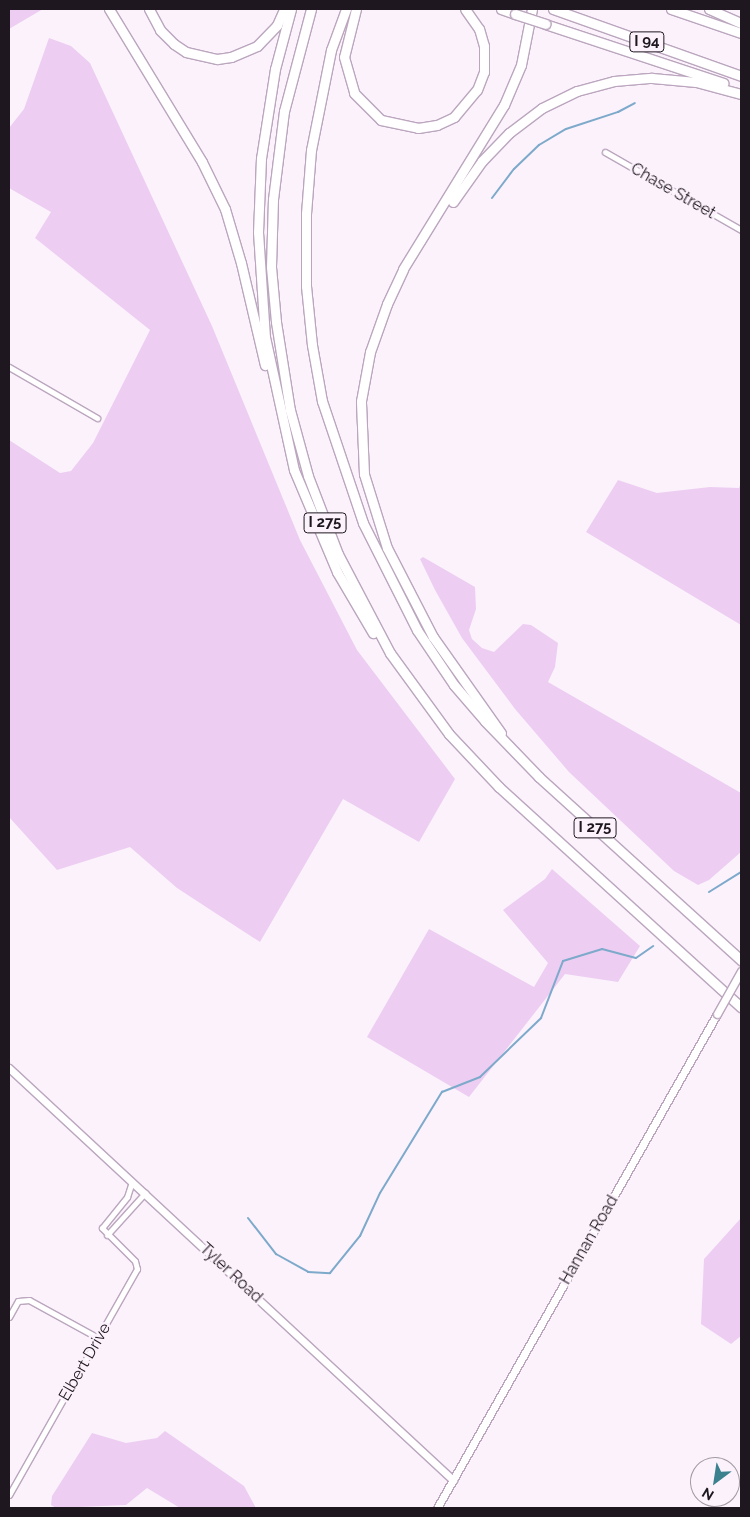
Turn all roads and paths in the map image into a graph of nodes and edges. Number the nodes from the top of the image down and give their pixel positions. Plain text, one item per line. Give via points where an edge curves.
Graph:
1 (109, 9) edge
2 (149, 9) edge
3 (284, 9) edge
4 (291, 9) edge
5 (311, 9) edge
6 (346, 9) edge
7 (356, 9) edge
8 (465, 9) edge
9 (501, 9) edge
10 (532, 9) edge
11 (553, 9) edge
12 (670, 9) edge
13 (709, 9) edge
14 (741, 23) edge
15 (741, 33) edge
16 (741, 76) edge
17 (741, 89) edge
18 (741, 94) edge
19 (605, 152) dead end
20 (741, 230) edge
21 (395, 287) junction
22 (9, 367) edge
23 (97, 418) dead end
24 (282, 428) junction
25 (390, 653) junction
26 (513, 752) junction
27 (741, 960) edge
28 (741, 971) edge
29 (741, 1007) edge
30 (9, 1068) edge
31 (132, 1182) junction
32 (145, 1194) junction
33 (106, 1233) junction
34 (9, 1317) edge
35 (98, 1338) junction
36 (453, 1480) junction
37 (9, 1496) edge
38 (436, 1508) edge

1 - 24 highway via 202,162 225,210 241,262 274,408
2 - 3 highway via 160,30 174,44 186,52 217,59 257,46 277,25
4 - 24 highway via 274,69 266,120 258,232 264,329
5 - 25 highway, I 275 via 284,111 273,199 271,267 276,322 290,410 308,476 338,554
6 - 26 highway, I 275 via 331,50 318,110 306,214 306,286 322,401 354,502 399,599 454,685
7 - 8 highway via 344,57 354,93 381,120 418,128 437,125 454,116 468,104 480,84 485,63 484,46 479,29
9 - 17 highway, bridge
10 - 21 highway via 520,65 504,105
11 - 16 highway, I 94
12 - 15 highway, I 94
13 - 14 highway
18 - 21 highway via 696,82 652,78 596,85 558,99 509,132 482,161
19 - 20 street, Chase Street
21 - 26 highway via 370,352 361,401 361,447 369,497 387,548 417,609 446,658
22 - 23 street
24 - 25 highway via 294,470 322,540 355,606
25 - 29 highway, I 275 via 450,734 499,787
26 - 27 highway, I 275
28 - 36 street, Hannan Road, bridge
30 - 31 street, Tyler Road
31 - 32 street, Tyler Road
31 - 33 street via 128,1197 104,1222
32 - 33 street
32 - 36 street, Tyler Road
33 - 35 street, Elbert Drive via 138,1266
34 - 35 street via 18,1302 29,1300
35 - 37 street, Elbert Drive
36 - 38 street, Hannan Road

